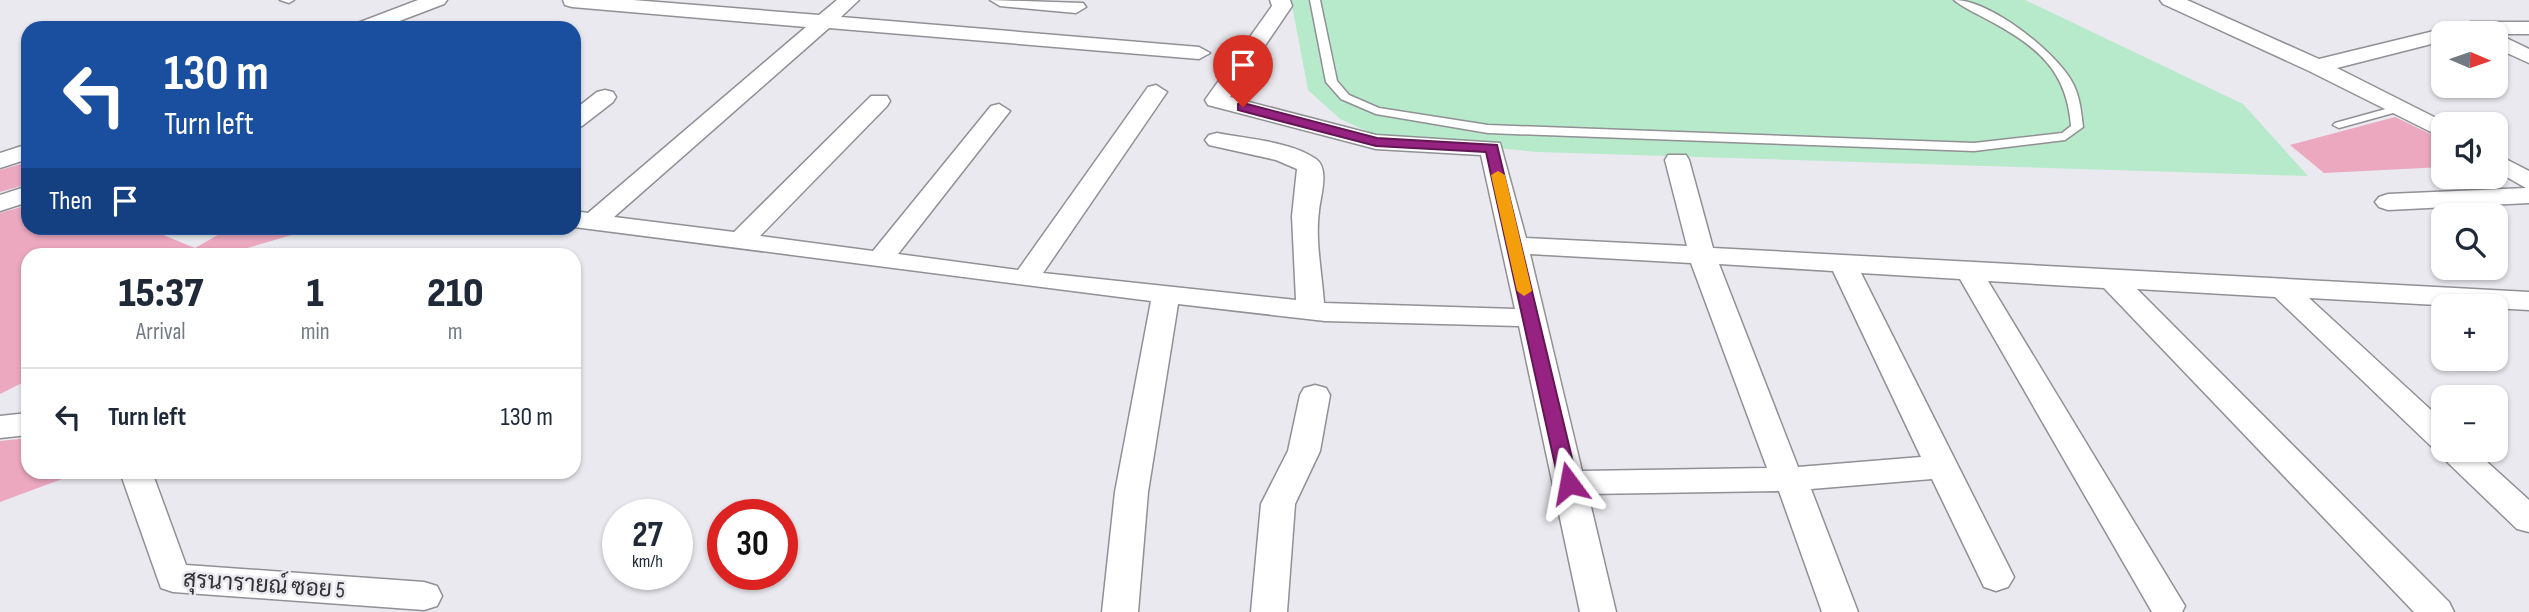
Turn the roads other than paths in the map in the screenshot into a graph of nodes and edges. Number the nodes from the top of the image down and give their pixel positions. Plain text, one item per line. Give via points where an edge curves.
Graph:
1 (437, 0) edge
2 (849, 0) edge
3 (1000, 0) edge
4 (1280, 0) edge
5 (1315, 0) edge
6 (1959, 0) edge
7 (2170, 0) edge
8 (572, 1) edge
9 (1076, 7) dead end
10 (381, 21) edge
11 (820, 24) junction
12 (2529, 28) edge
13 (2508, 29) edge
14 (2431, 38) edge
15 (2508, 46) edge
16 (1199, 53) dead end
17 (2529, 57) edge
18 (2317, 66) junction
19 (1156, 92) dead end
20 (605, 97) dead end
21 (879, 101) dead end
22 (2400, 108) junction
23 (999, 111) dead end
24 (581, 116) edge
25 (2339, 125) dead end
26 (2431, 125) edge
27 (1217, 140) dead end
28 (21, 154) edge
29 (1677, 160) dead end
30 (0, 161) edge
31 (2508, 169) edge
32 (2529, 181) edge
33 (2529, 195) edge
34 (21, 196) edge
35 (2388, 202) dead end
36 (0, 203) edge
37 (584, 221) edge
38 (739, 242) junction
39 (1514, 246) junction
40 (1702, 255) junction
41 (879, 260) junction
42 (1843, 264) junction
43 (1969, 271) junction
44 (1025, 279) junction
45 (2112, 280) junction
46 (2283, 289) junction
47 (1166, 295) junction
48 (2527, 303) edge
49 (1310, 310) junction
50 (1530, 318) junction
51 (1315, 395) dead end
52 (21, 426) edge
53 (0, 427) edge
54 (2431, 428) edge
55 (2467, 462) edge
56 (1942, 467) junction
57 (138, 479) edge
58 (1789, 479) junction
59 (1569, 483) junction
60 (2529, 520) edge
61 (1996, 577) dead end
62 (424, 596) dead end
63 (2167, 606) dead end
64 (1120, 612) edge
65 (1269, 612) edge
66 (1598, 612) edge
67 (1840, 612) edge
68 (2436, 612) edge

1 - 10 street
2 - 11 street
3 - 9 street
4 - 39 street via 1282,6 1216,100 1376,142 1492,148
5 - 6 lane via 1332,82 1345,97 1377,111 1488,129 1974,147 2065,136 2077,127 2075,92 2041,49
7 - 18 street
8 - 11 street
11 - 16 street
11 - 37 street
12 - 13 street
14 - 18 street
15 - 17 street
18 - 22 street
19 - 44 street
20 - 24 street
21 - 38 street
22 - 25 lane
22 - 26 street
23 - 41 street
27 - 49 street via 1309,165 1305,216
28 - 30 street
29 - 40 street
31 - 32 street
33 - 35 street
34 - 36 street
37 - 38 street
38 - 41 street
39 - 40 street
39 - 50 street
40 - 42 street
40 - 58 street
41 - 44 street
42 - 43 street
42 - 56 street
43 - 45 street
43 - 63 street
44 - 47 street
45 - 46 street
45 - 68 street
46 - 48 street
46 - 54 street
47 - 49 street
47 - 64 street via 1141,422
49 - 50 street
50 - 59 street
51 - 65 street via 1304,452 1278,504
52 - 53 street
55 - 60 street
56 - 58 street
56 - 61 street
57 - 62 street, สุรนารายณ์ ซอย 5 via 173,578
58 - 59 street
58 - 67 street
59 - 66 street

